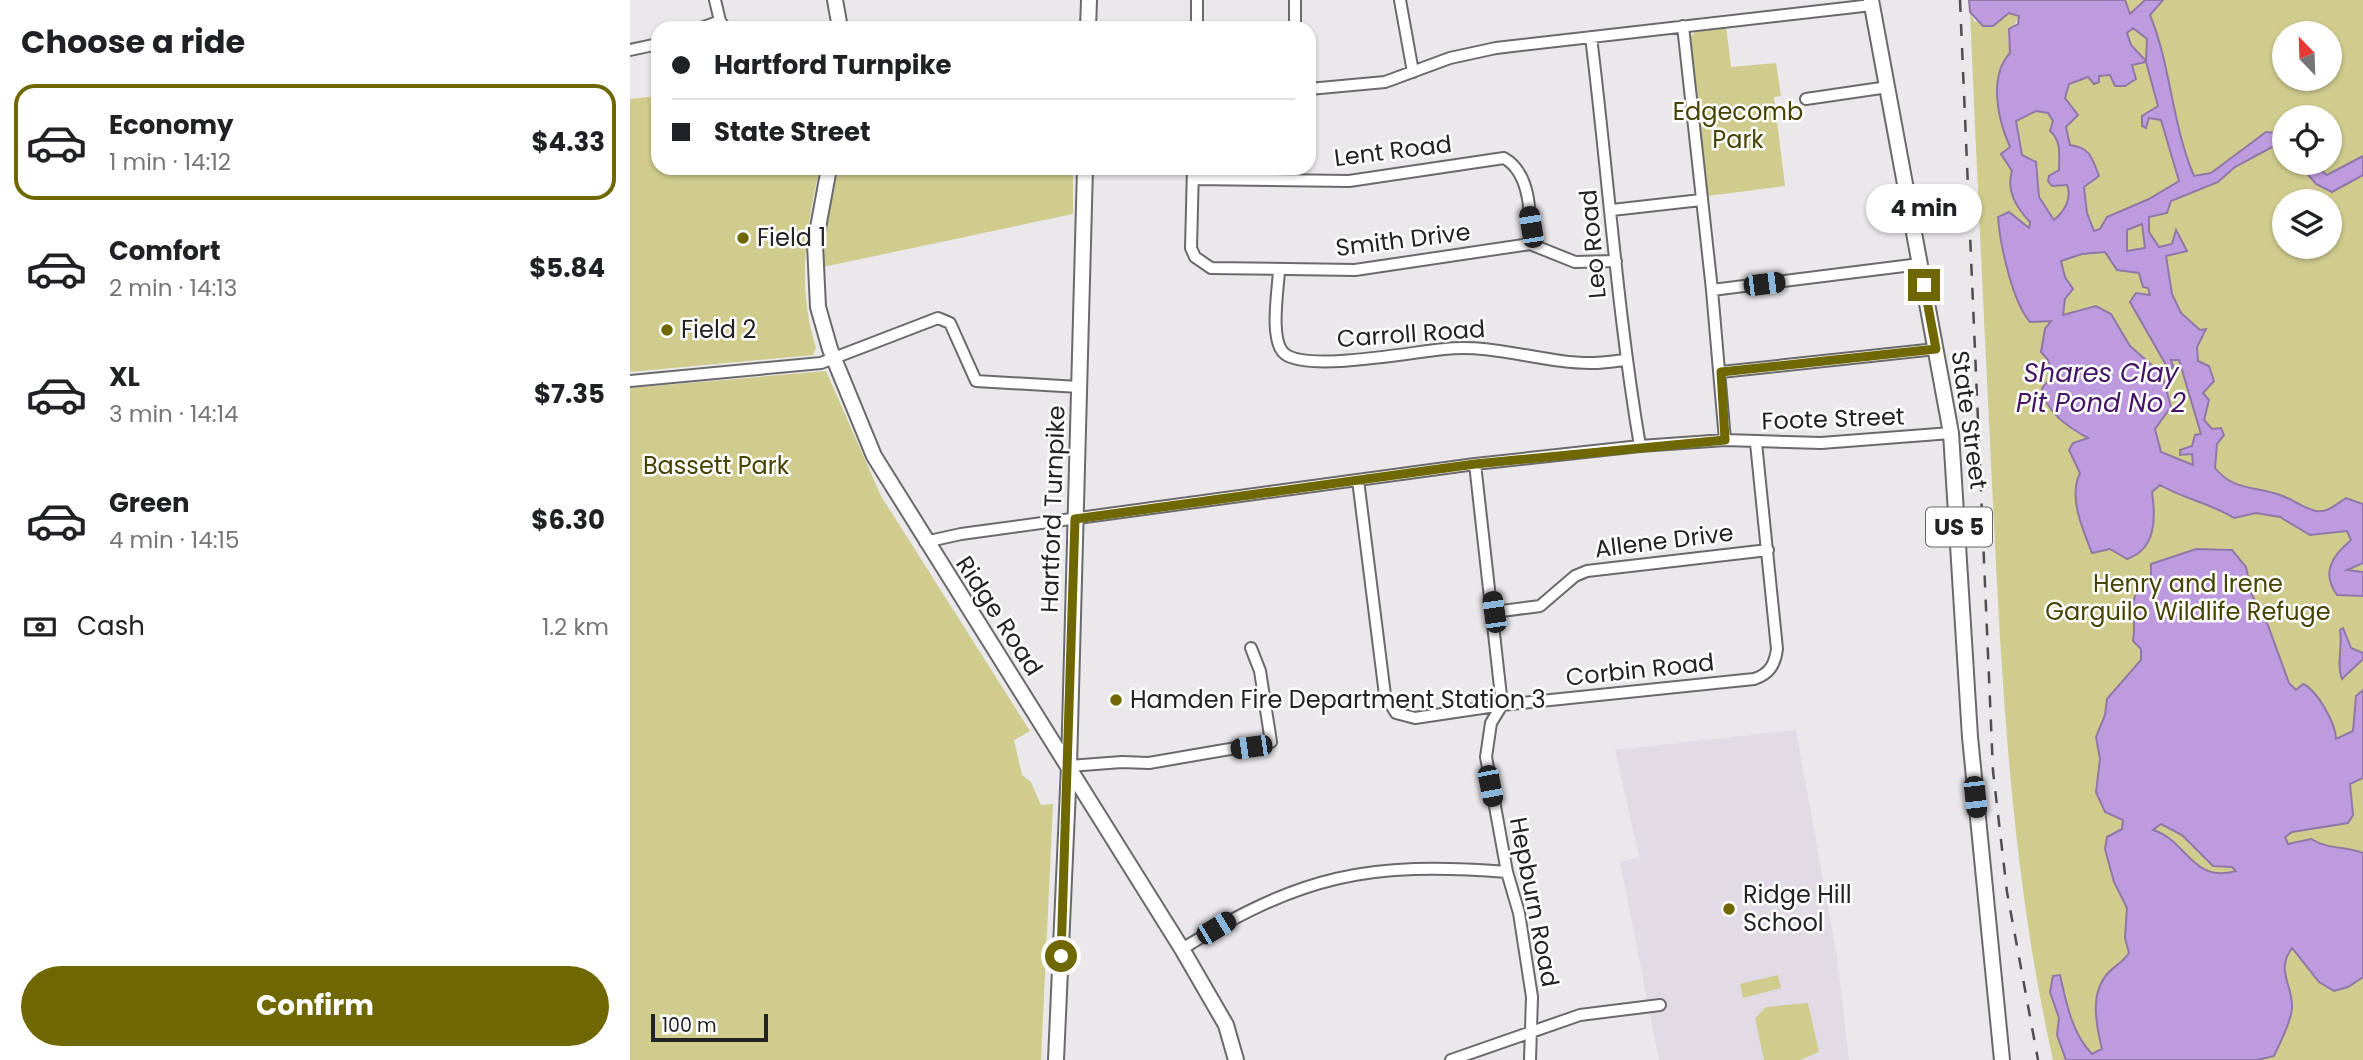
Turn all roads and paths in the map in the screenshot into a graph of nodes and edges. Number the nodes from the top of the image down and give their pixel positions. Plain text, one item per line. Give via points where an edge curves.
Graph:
1 (715, 0) edge
2 (835, 0) edge
3 (1089, 0) edge
4 (1198, 0) edge
5 (1295, 0) edge
6 (1400, 0) edge
7 (1871, 2) edge
8 (721, 21) edge
9 (839, 21) edge
10 (1088, 21) edge
11 (1197, 21) edge
12 (1295, 21) edge
13 (1683, 26) junction
14 (1591, 37) junction
15 (651, 46) edge
16 (630, 50) edge
17 (1413, 72) junction
18 (1888, 87) junction
19 (1316, 89) edge
20 (1805, 99) dead end
21 (828, 175) edge
22 (1085, 175) edge
23 (1193, 175) edge
24 (1215, 175) edge
25 (1701, 200) junction
26 (1612, 210) junction
27 (1530, 244) junction
28 (1616, 261) junction
29 (1920, 264) junction
30 (1279, 271) junction
31 (1712, 290) junction
32 (1936, 349) junction
33 (834, 359) junction
34 (1626, 360) junction
35 (1721, 372) junction
36 (630, 381) edge
37 (1079, 387) junction
38 (1951, 433) junction
39 (1725, 440) junction
40 (1756, 443) junction
41 (1640, 446) junction
42 (1475, 464) junction
43 (1358, 480) junction
44 (1075, 519) junction
45 (925, 542) junction
46 (1768, 550) junction
47 (1494, 612) junction
48 (1251, 648) dead end
49 (1502, 705) junction
50 (1069, 766) junction
51 (1507, 872) junction
52 (1182, 949) junction
53 (1660, 1004) dead end
54 (1530, 1031) junction
55 (1056, 1060) edge
56 (1236, 1060) edge
57 (1451, 1060) edge
58 (1530, 1060) edge
59 (2002, 1060) edge

1 - 8 street
2 - 9 main road
3 - 10 main road
4 - 11 street
5 - 12 street
6 - 17 street
7 - 13 street
7 - 18 main road, State Street / US 5
13 - 14 street
13 - 25 street
14 - 17 street via 1470,51
14 - 26 street, Leo Road
15 - 16 street
17 - 19 street via 1385,82
18 - 20 street
18 - 29 main road, State Street / US 5
21 - 33 main road, Ridge Road via 814,265 818,307
22 - 37 main road, Hartford Turnpike
23 - 30 street, Smith Drive via 1190,239 1195,257 1211,268
24 - 27 street, Lent Road via 1349,181 1504,158 1515,164 1524,182
25 - 26 street
25 - 31 street
26 - 28 street, Leo Road
27 - 28 street via 1575,262
27 - 30 street, Smith Drive via 1355,270
28 - 34 street, Leo Road
29 - 31 street
29 - 32 main road, State Street / US 5
30 - 34 street, Carroll Road via 1276,336 1281,351 1295,360 1448,348 1592,363
31 - 35 street
32 - 35 street
32 - 38 main road, State Street / US 5
33 - 36 street
33 - 37 street via 939,318 950,323 976,381
33 - 45 main road, Ridge Road via 880,469
34 - 41 street, Leo Road
35 - 39 street
37 - 44 main road, Hartford Turnpike
38 - 40 street, Foote Street
38 - 59 main road, State Street / US 5 via 1970,737
39 - 40 street, Foote Street
39 - 41 street, Foote Street
40 - 46 street, Corbin Road
41 - 42 street, Foote Street
42 - 43 street, Foote Street
42 - 47 street, Hepburn Road
43 - 44 street, Foote Street
43 - 49 street, Corbin Road via 1385,695 1391,708 1415,718
44 - 45 street, Foote Street
44 - 50 main road, Hartford Turnpike
45 - 50 main road, Ridge Road
46 - 47 street, Allene Drive via 1587,571 1540,606
46 - 49 street, Corbin Road via 1777,649 1772,666 1761,677
47 - 49 street, Hepburn Road
48 - 50 street via 1260,671 1271,742 1149,763
49 - 51 street, Hepburn Road via 1491,723 1486,757
50 - 52 main road, Ridge Road
50 - 55 main road, Hartford Turnpike
51 - 52 street via 1406,867 1329,879 1271,899
51 - 54 street, Hepburn Road via 1519,913 1532,997
52 - 56 main road, Ridge Road via 1226,1025
53 - 54 street via 1580,1015
54 - 57 street
54 - 58 street, Hepburn Road

